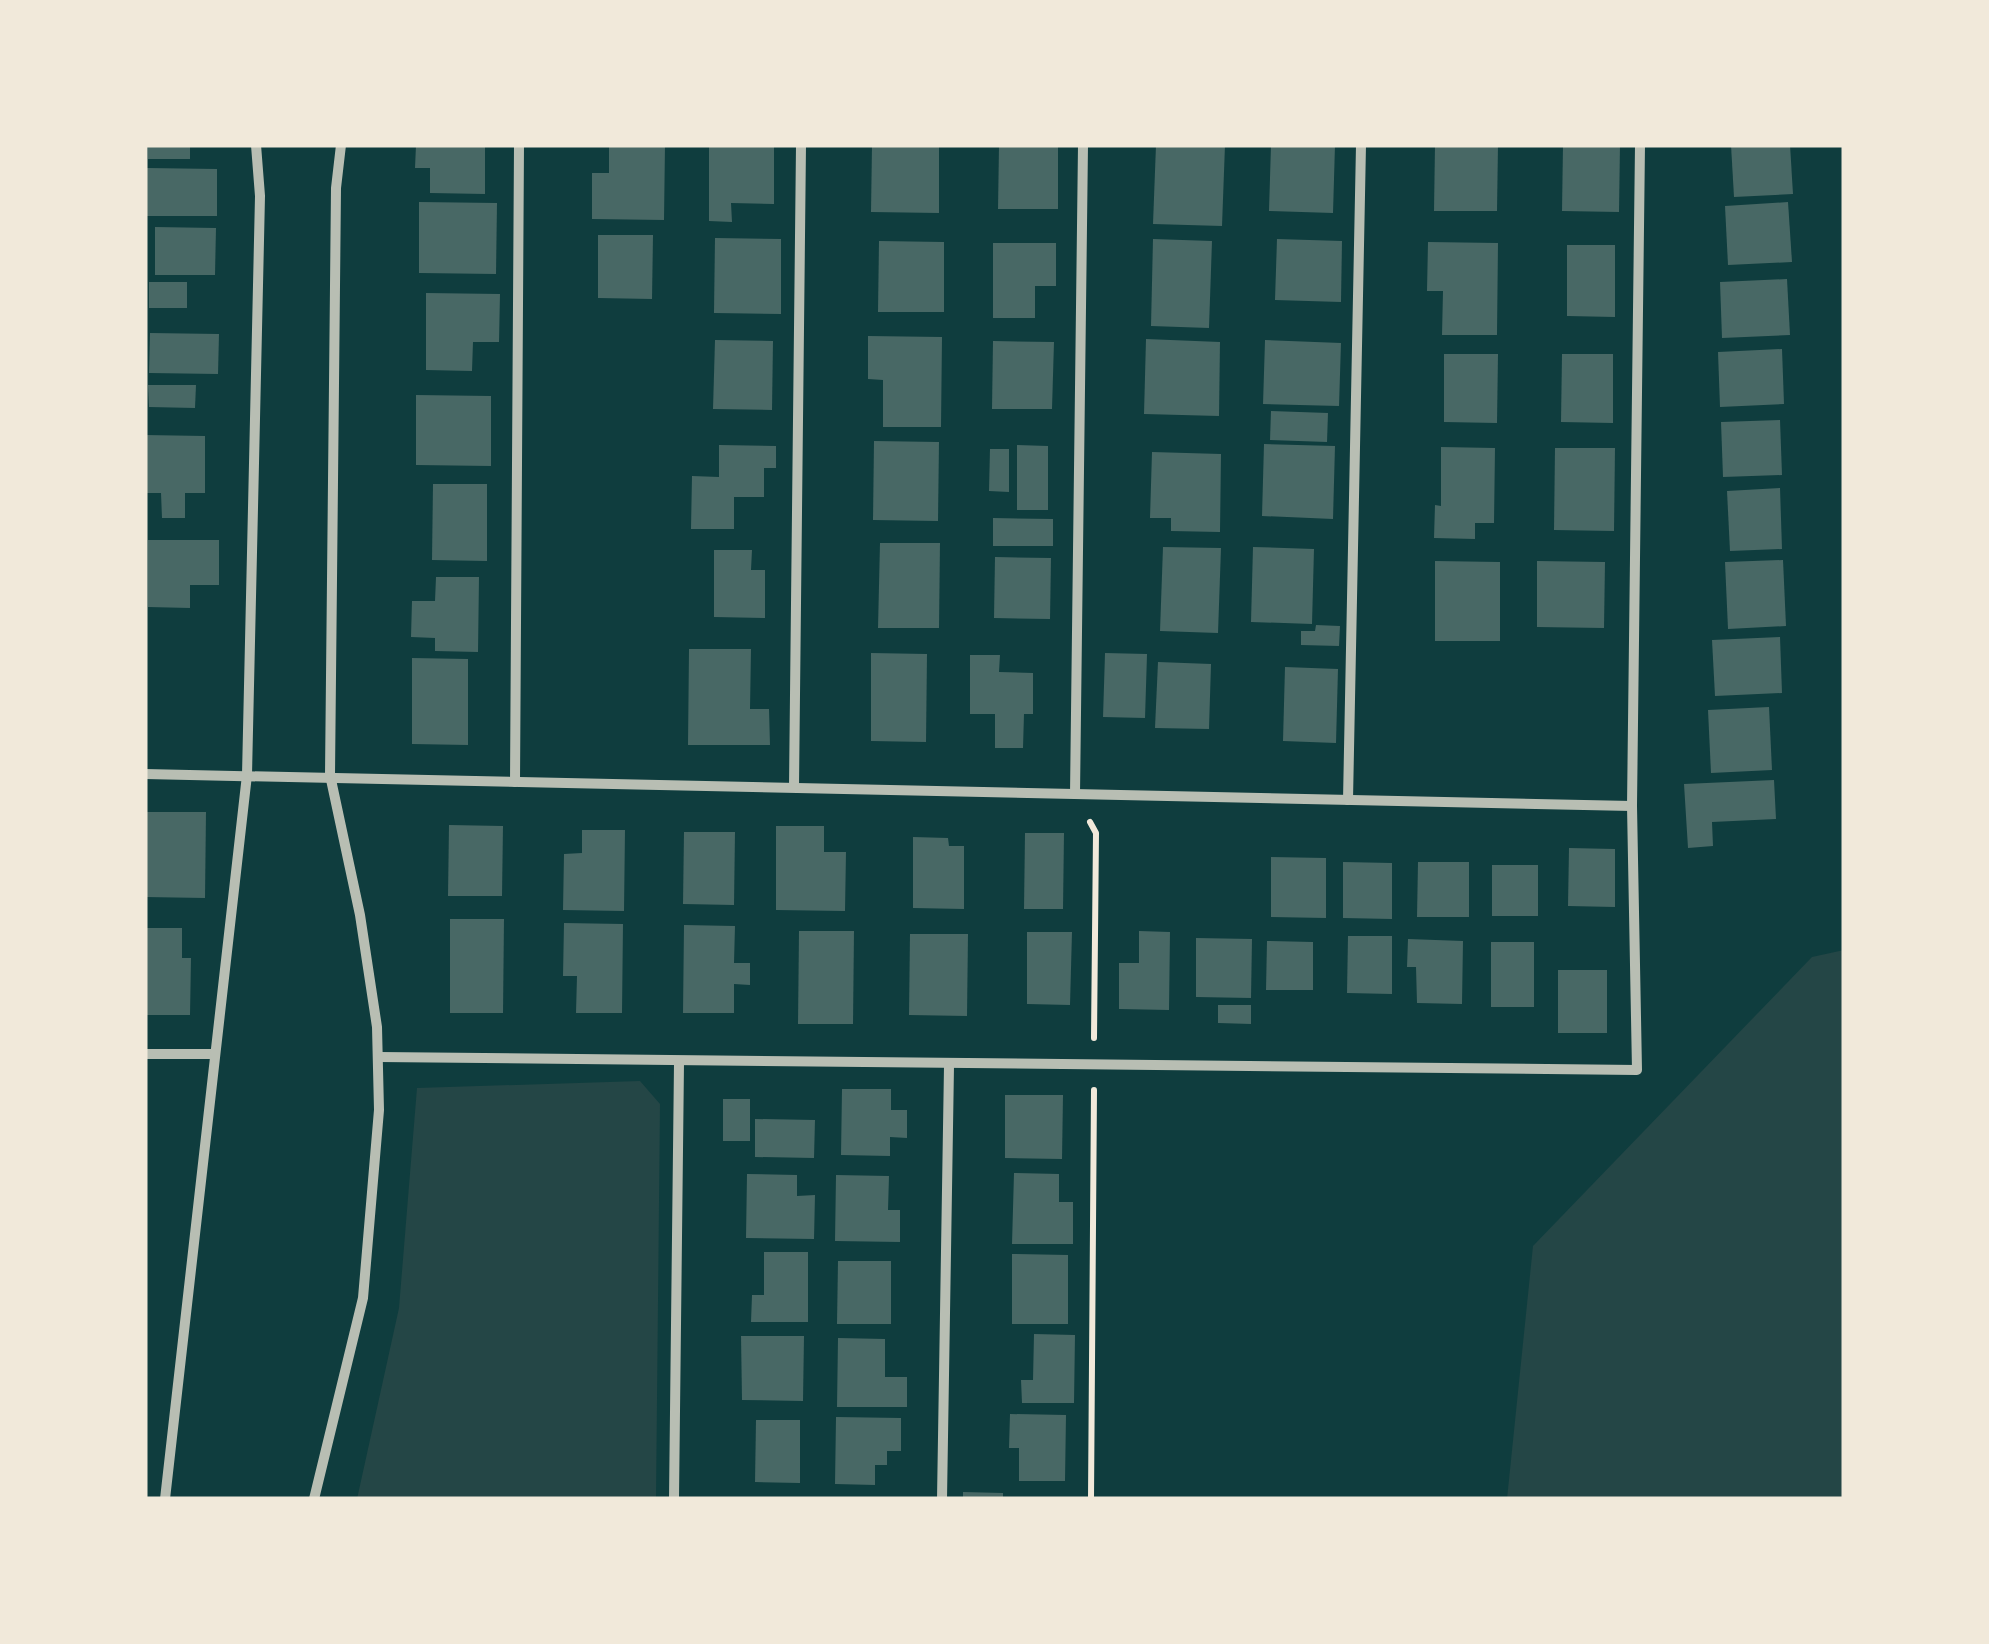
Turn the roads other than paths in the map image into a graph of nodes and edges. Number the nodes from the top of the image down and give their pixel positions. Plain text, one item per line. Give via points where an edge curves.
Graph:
1 (256, 145) edge
2 (340, 145) edge
3 (519, 145) edge
4 (801, 145) edge
5 (1083, 145) edge
6 (1361, 145) edge
7 (1640, 145) edge
8 (145, 774) edge
9 (247, 775) junction
10 (330, 775) junction
11 (516, 782) junction
12 (794, 788) junction
13 (1075, 794) junction
14 (1348, 800) junction
15 (1632, 806) junction
16 (145, 1054) edge
17 (212, 1054) junction
18 (379, 1057) junction
19 (679, 1063) junction
20 (949, 1066) junction
21 (165, 1499) edge
22 (314, 1499) edge
23 (674, 1499) edge
24 (942, 1499) edge

1 - 9 street via 260,216
2 - 10 street
3 - 11 street
4 - 12 street
5 - 13 street
6 - 14 street
7 - 15 street
8 - 9 street
9 - 10 street
9 - 17 street
10 - 11 street
10 - 18 street via 360,915
11 - 12 street
12 - 13 street
13 - 14 street
14 - 15 street
15 - 20 street via 1637,1070
16 - 17 street
17 - 21 street
18 - 19 street
18 - 22 street via 363,1298
19 - 20 street
19 - 23 street
20 - 24 street

